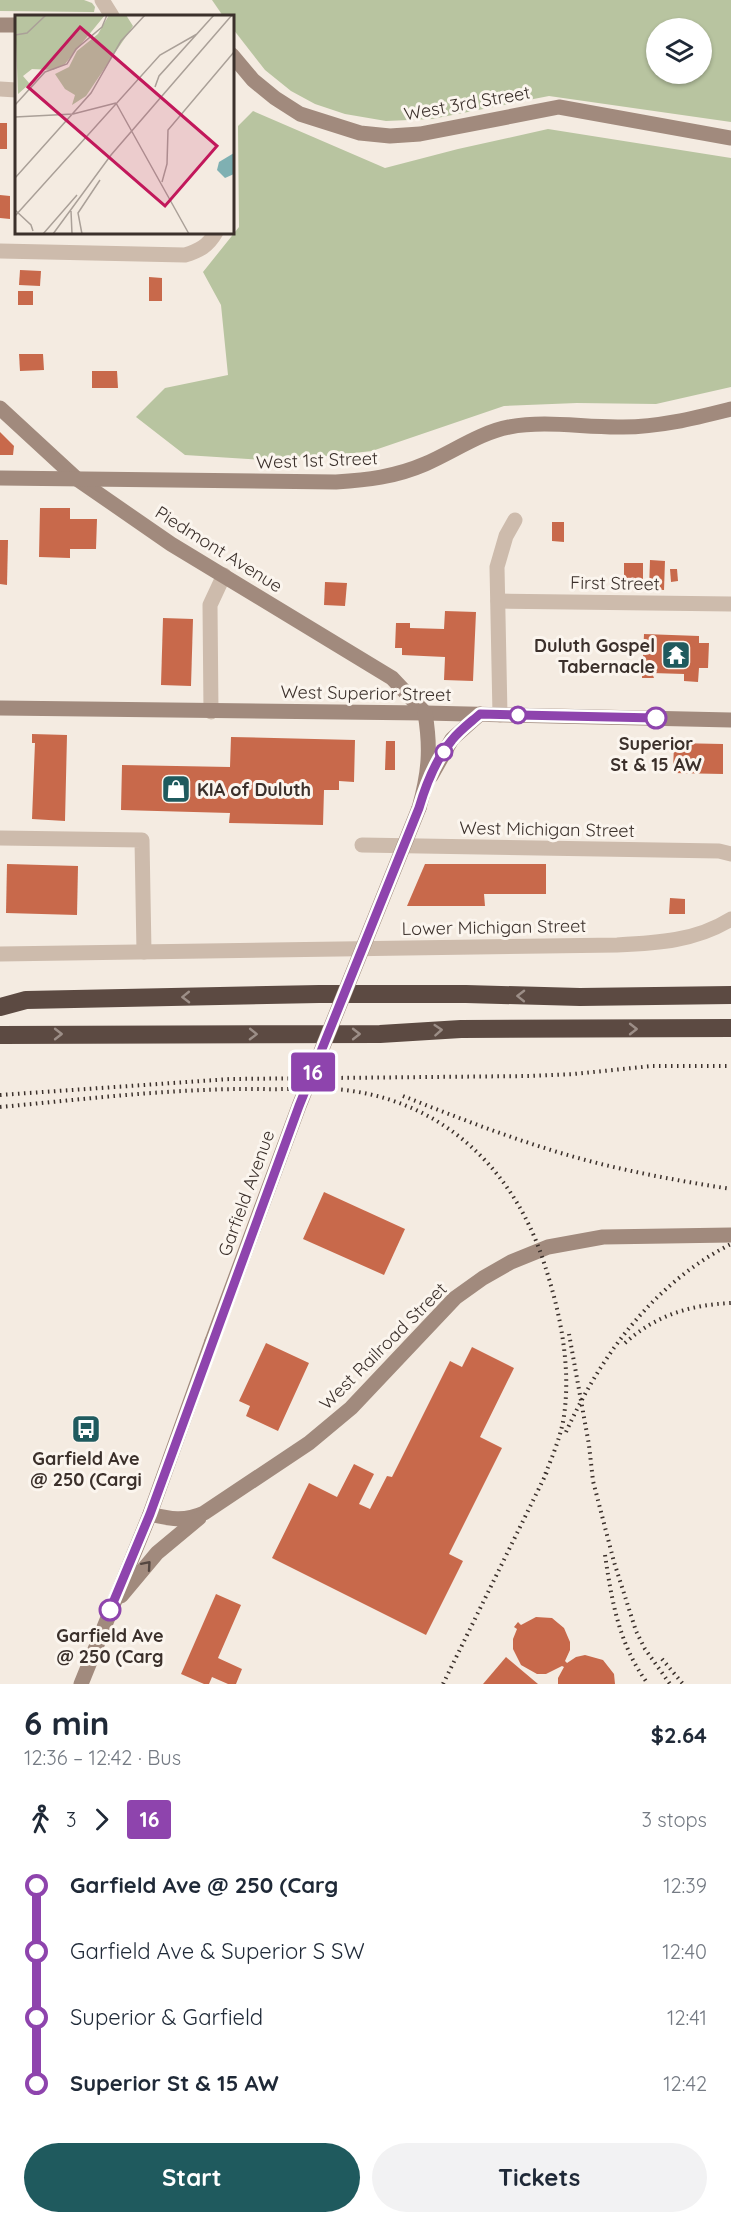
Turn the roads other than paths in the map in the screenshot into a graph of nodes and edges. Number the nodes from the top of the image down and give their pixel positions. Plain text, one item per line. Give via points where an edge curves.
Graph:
1 (102, 0) edge
2 (111, 15) edge
3 (234, 57) edge
4 (0, 89) edge
5 (15, 90) edge
6 (731, 138) edge
7 (212, 238) edge
8 (0, 251) edge
9 (0, 408) edge
10 (731, 409) edge
11 (0, 478) edge
12 (77, 479) junction
13 (515, 520) dead end
14 (224, 575) junction
15 (498, 601) junction
16 (731, 604) edge
17 (0, 708) edge
18 (211, 712) junction
19 (425, 713) junction
20 (480, 714) junction
21 (500, 715) junction
22 (731, 720) edge
23 (426, 784) junction
24 (0, 838) edge
25 (362, 845) dead end
26 (731, 854) edge
27 (731, 919) edge
28 (144, 952) junction
29 (0, 954) edge
30 (731, 995) edge
31 (0, 1000) edge
32 (26, 1000) junction
33 (0, 1007) edge
34 (731, 1028) edge
35 (0, 1035) edge
36 (731, 1235) edge
37 (204, 1513) junction
38 (150, 1514) junction
39 (110, 1610) junction
40 (81, 1684) edge

1 - 2 street
3 - 6 street, West 3rd Street via 254,80 300,114 360,133 420,134 559,106
4 - 5 street
7 - 8 street via 199,251 185,255
9 - 12 street, Piedmont Avenue
10 - 12 street, West 1st Street via 651,426 563,424 507,428 399,474 373,480
11 - 12 street, West 1st Street
12 - 14 street, Piedmont Avenue via 171,544
13 - 15 street via 497,567
14 - 18 street via 210,604
14 - 19 street, Piedmont Avenue via 392,678
15 - 16 street, First Street
15 - 21 street
17 - 18 street, West Superior Street
18 - 19 street, West Superior Street
19 - 20 street, West Superior Street
19 - 23 street, Garfield Avenue via 430,762
20 - 21 street, West Superior Street
20 - 23 street via 452,739
21 - 22 street, West Superior Street
23 - 38 street, Garfield Avenue, bridge via 299,1106
24 - 28 street via 142,840
25 - 26 street, West Michigan Street
27 - 28 street, Lower Michigan Street via 690,938 645,944
28 - 29 street, Lower Michigan Street
30 -> 32 highway via 339,994
31 - 32 highway
32 - 33 highway
35 -> 34 highway
36 - 37 street, West Railroad Street via 603,1238 548,1247 511,1262 455,1298 351,1408 309,1443
37 - 38 street, West Railroad Street via 188,1520
39 -> 37 street via 157,1553
38 - 39 street, Garfield Avenue
39 - 40 street, Garfield Avenue

